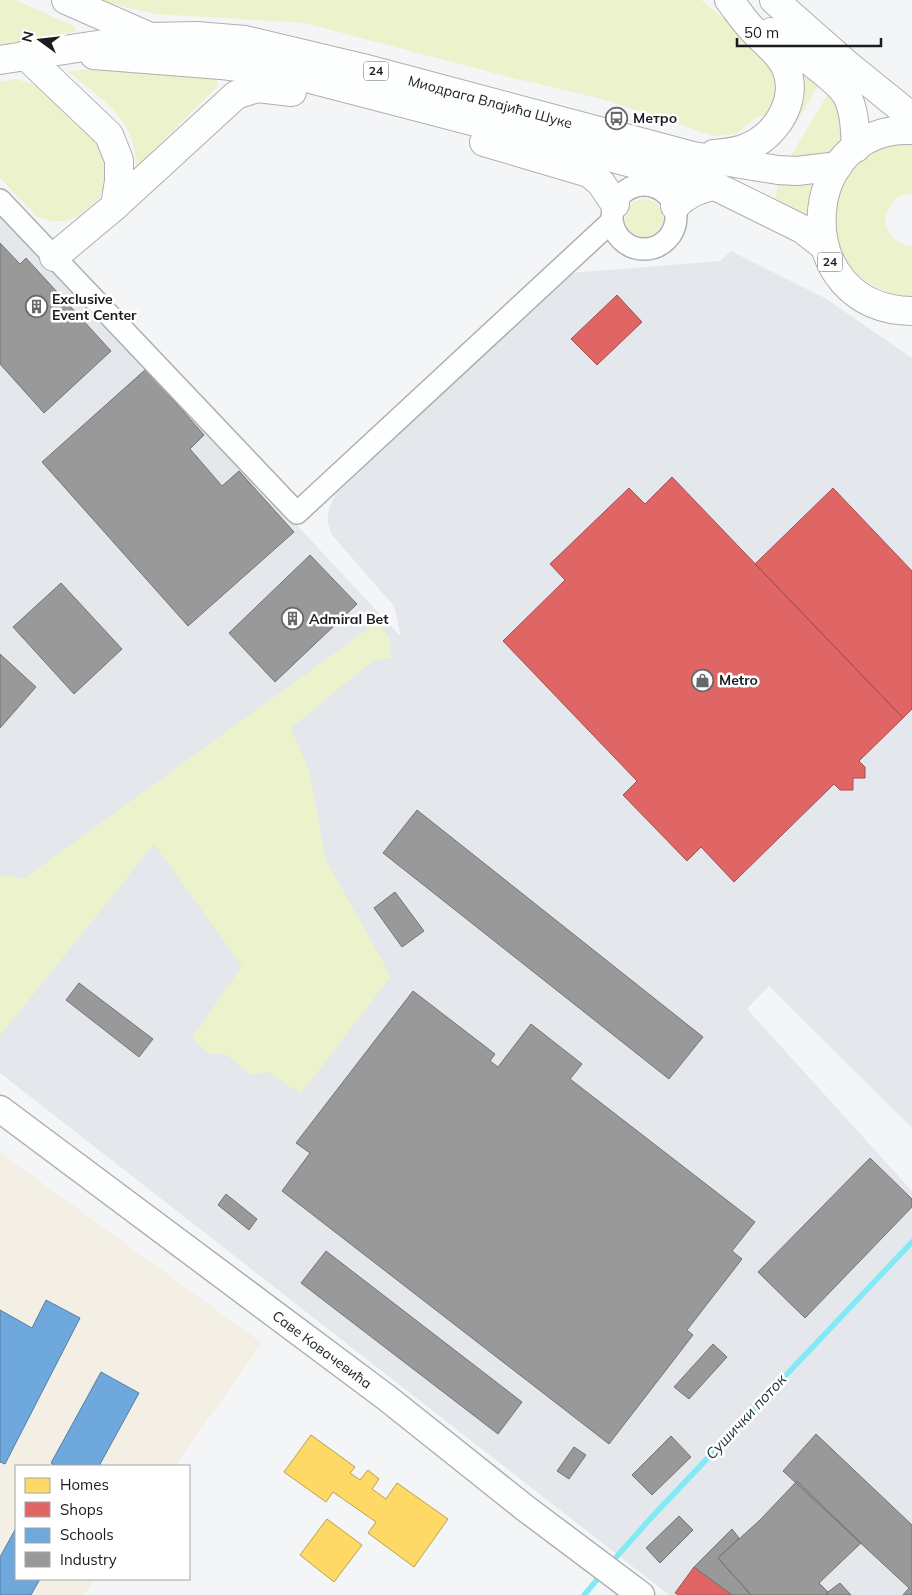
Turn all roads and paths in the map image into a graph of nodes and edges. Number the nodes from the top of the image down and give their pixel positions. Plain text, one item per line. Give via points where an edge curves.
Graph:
1 (66, 0) edge
2 (730, 0) edge
3 (774, 0) edge
4 (149, 37) junction
5 (53, 52) junction
6 (13, 58) edge
7 (388, 99) junction
8 (421, 108) junction
9 (912, 117) edge
10 (912, 130) edge
11 (693, 156) junction
12 (847, 157) junction
13 (715, 186) junction
14 (0, 200) edge
15 (115, 206) junction
16 (675, 206) junction
17 (613, 213) junction
18 (824, 246) junction
19 (54, 256) junction
20 (912, 311) edge
21 (0, 1109) edge
22 (638, 1593) edge

1 - 4 main road
2 - 11 main road via 786,68 789,84 787,104 774,129 748,148
2 - 12 main road via 846,94 852,113
3 - 9 main road
4 - 5 main road, Миодрага Влајића Шуке / 24
4 - 11 main road, Миодрага Влајића Шуке / 24 via 196,36 280,47
5 - 6 main road, Миодрага Влајића Шуке / 24
5 - 7 main road, Миодрага Влајића Шуке / 24 via 259,70 294,75
6 - 15 main road via 109,135 119,160
7 - 8 main road, Миодрага Влајића Шуке / 24
7 - 15 main road via 361,102 263,88 242,92 225,103
8 - 13 main road, Миодрага Влајића Шуке / 24
8 - 17 main road via 460,133 589,173 601,183
10 - 12 main road, 24 via 885,134
11 - 12 main road, Миодрага Влајића Шуке / 24 via 797,171
12 - 18 main road, 24 via 829,182 822,202 820,224
13 - 16 main road via 687,195
13 - 18 main road, Миодрага Влајића Шуке / 24 via 802,229
14 - 19 street
15 - 19 main road
16 - 17 street via 661,189 640,184 629,188
16 - 17 street via 677,217 670,237 652,248 631,246 622,240
17 - 19 street via 297,513
18 - 20 main road, 24 via 836,273 857,293 882,306
21 - 22 street, Саве Ковачевића via 387,1398

